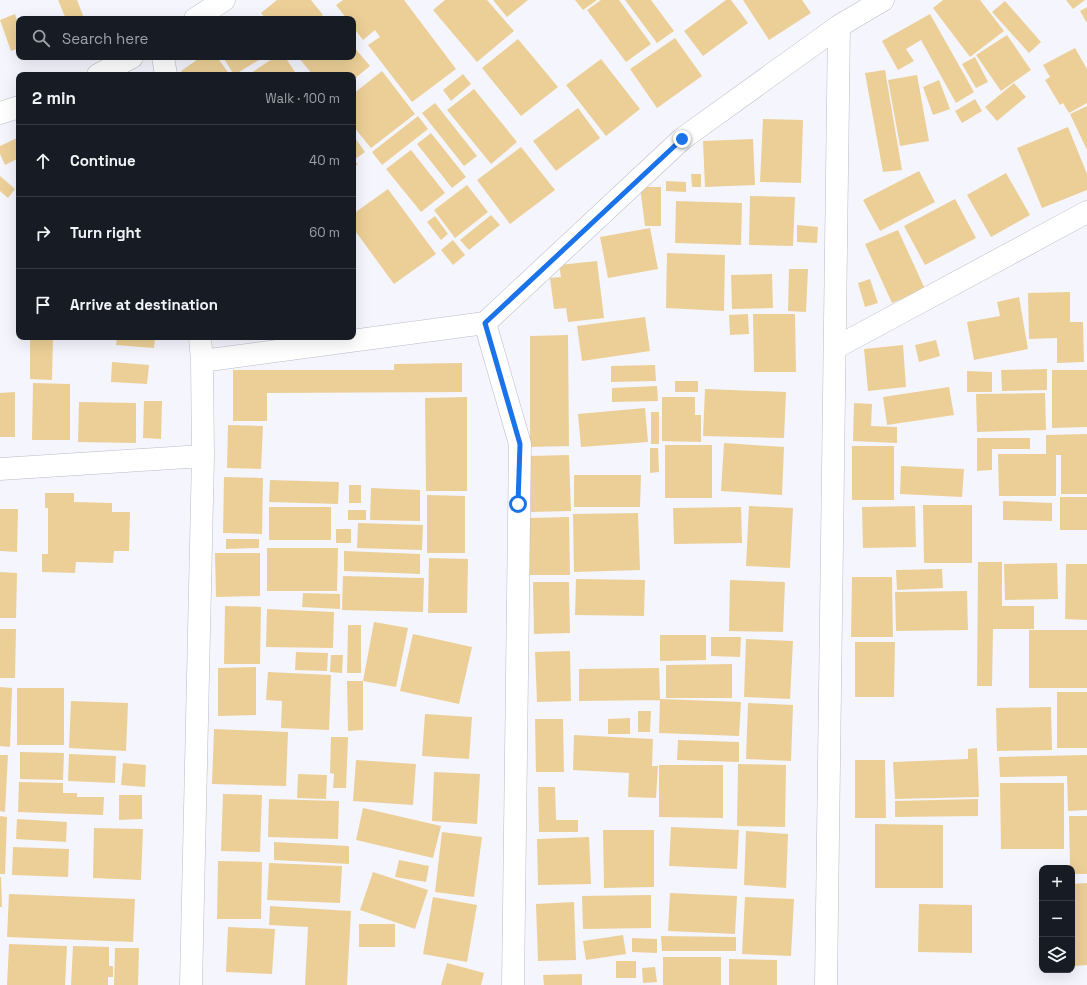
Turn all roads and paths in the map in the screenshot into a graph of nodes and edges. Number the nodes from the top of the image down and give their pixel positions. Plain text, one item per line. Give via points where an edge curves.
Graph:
1 (224, 0) edge
2 (883, 0) edge
3 (200, 16) edge
4 (840, 26) junction
5 (126, 60) edge
6 (164, 60) edge
7 (104, 72) edge
8 (166, 72) edge
9 (16, 108) edge
10 (0, 113) edge
11 (1087, 212) edge
12 (485, 323) junction
13 (200, 340) edge
14 (835, 348) junction
15 (202, 361) junction
16 (203, 456) junction
17 (0, 469) edge
18 (829, 984) edge
19 (191, 985) edge
20 (513, 985) edge

1 - 3 street
2 - 4 street
4 - 12 street via 682,139
4 - 14 street
5 - 7 street
6 - 8 street
9 - 10 street
11 - 14 street
12 - 15 street
12 - 20 street via 520,444
13 - 15 street
14 - 18 street
15 - 16 street
16 - 17 street
16 - 19 street

